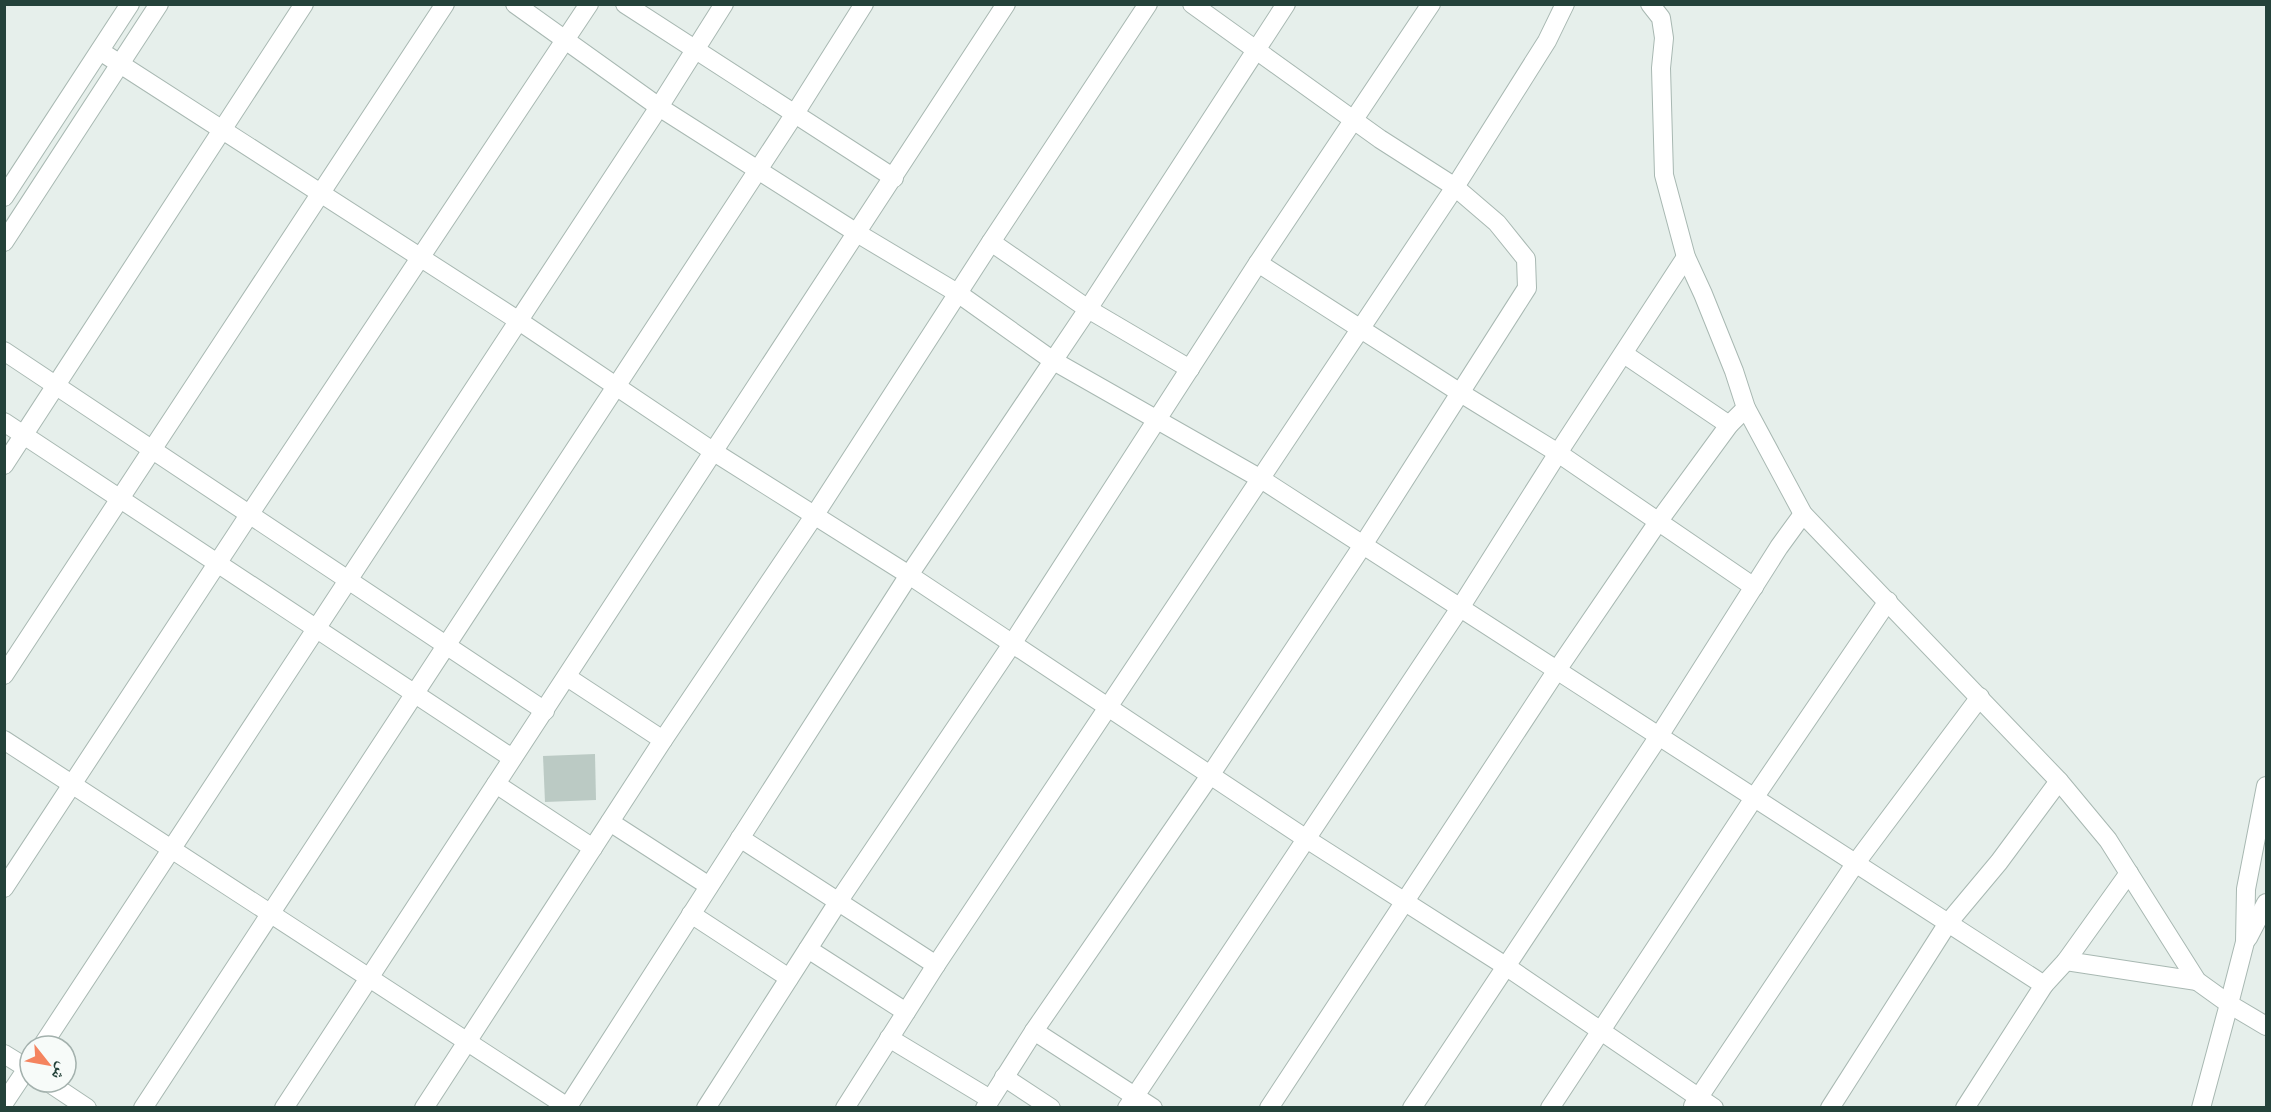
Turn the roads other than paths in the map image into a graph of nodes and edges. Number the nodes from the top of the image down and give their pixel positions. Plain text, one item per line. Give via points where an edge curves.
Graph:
1 (159, 4) edge
2 (304, 4) edge
3 (445, 4) edge
4 (515, 4) edge
5 (589, 4) edge
6 (625, 4) edge
7 (724, 4) edge
8 (864, 4) edge
9 (1006, 4) edge
10 (1148, 4) edge
11 (1192, 4) edge
12 (1286, 4) edge
13 (1431, 4) edge
14 (1565, 4) edge
15 (1650, 4) edge
16 (121, 8) edge
17 (567, 41) junction
18 (100, 51) junction
19 (694, 51) junction
20 (1256, 51) junction
21 (120, 64) junction
22 (659, 107) junction
23 (794, 115) junction
24 (1353, 120) junction
25 (222, 129) junction
26 (757, 170) junction
27 (894, 178) junction
28 (1455, 187) junction
29 (319, 193) junction
30 (4, 197) edge
31 (857, 233) junction
32 (4, 242) edge
33 (991, 242) junction
34 (1686, 257) junction
35 (419, 258) junction
36 (1258, 263) junction
37 (959, 294) junction
38 (1088, 309) junction
39 (519, 321) junction
40 (1360, 328) junction
41 (4, 351) edge
42 (1624, 354) junction
43 (1052, 360) junction
44 (1190, 369) junction
45 (616, 385) junction
46 (57, 386) junction
47 (1459, 392) junction
48 (1746, 408) junction
49 (1158, 420) junction
50 (4, 422) edge
51 (1729, 425) junction
52 (25, 435) junction
53 (153, 449) junction
54 (714, 452) junction
55 (1558, 453) junction
56 (4, 465) edge
57 (1261, 479) junction
58 (121, 500) junction
59 (1803, 514) junction
60 (249, 515) junction
61 (814, 516) junction
62 (1658, 522) junction
63 (1363, 545) junction
64 (217, 564) junction
65 (909, 575) junction
66 (348, 579) junction
67 (1754, 587) junction
68 (1888, 601) junction
69 (1460, 608) junction
70 (316, 629) junction
71 (447, 645) junction
72 (1012, 645) junction
73 (1557, 670) junction
74 (4, 675) edge
75 (567, 677) junction
76 (415, 694) junction
77 (1980, 697) junction
78 (1108, 708) junction
79 (544, 711) junction
80 (1659, 736) junction
81 (4, 740) edge
82 (663, 740) junction
83 (512, 758) junction
84 (1210, 774) junction
85 (2059, 781) junction
86 (73, 784) junction
87 (496, 784) junction
88 (2266, 786) edge
89 (1754, 798) junction
90 (610, 822) junction
91 (740, 838) junction
92 (1305, 838) junction
93 (171, 848) junction
94 (593, 848) junction
95 (1855, 864) junction
96 (2129, 873) junction
97 (709, 886) junction
98 (4, 888) edge
99 (1403, 901) junction
100 (838, 902) junction
101 (2266, 903) edge
102 (272, 912) junction
103 (691, 914) junction
104 (1948, 923) junction
105 (2246, 942) junction
106 (808, 949) junction
107 (2066, 961) junction
108 (936, 965) junction
109 (1507, 967) junction
110 (371, 977) junction
111 (789, 978) junction
112 (2197, 981) junction
113 (2044, 986) junction
114 (2229, 1004) junction
115 (906, 1012) junction
116 (2266, 1026) edge
117 (1034, 1031) junction
118 (1601, 1031) junction
119 (50, 1034) edge
120 (889, 1038) junction
121 (468, 1041) junction
122 (4, 1053) edge
123 (18, 1061) edge
124 (1004, 1077) junction
125 (18, 1083) edge
126 (67, 1094) edge
127 (1131, 1102) edge
128 (4, 1103) edge
129 (988, 1103) edge
130 (1702, 1104) edge
131 (87, 1107) edge
132 (143, 1107) edge
133 (284, 1107) edge
134 (424, 1107) edge
135 (568, 1107) edge
136 (706, 1107) edge
137 (845, 1107) edge
138 (1051, 1107) edge
139 (1153, 1107) edge
140 (1269, 1107) edge
141 (1412, 1107) edge
142 (1550, 1107) edge
143 (1830, 1107) edge
144 (1965, 1107) edge
145 (2201, 1107) edge

1 - 21 street
2 - 25 street
3 - 29 street
4 - 17 street
5 - 17 street
6 - 19 street
7 - 19 street
8 - 23 street
9 - 27 street
10 - 33 street
11 - 20 street
12 - 20 street
13 - 24 street
14 - 28 street via 1547,41
15 - 34 street via 1661,18 1664,38 1664,175
16 - 18 street
17 - 22 street
17 - 35 street
18 - 21 street
18 - 30 street
19 - 22 street
19 - 23 street
20 - 24 street
20 - 38 street
21 - 25 street
21 - 32 street
22 - 26 street
22 - 39 street
23 - 26 street
23 - 27 street
24 - 28 street
24 - 36 street
25 - 29 street
25 - 46 street
26 - 31 street
26 - 45 street
27 - 31 street
28 - 40 street
28 - 47 street via 1497,223 1526,259 1527,288
29 - 35 street
29 - 53 street
31 - 37 street
31 - 54 street
33 - 37 street
33 - 38 street
34 - 42 street
34 - 48 street
35 - 39 street
35 - 60 street
36 - 40 street
36 - 44 street
37 - 43 street
37 - 61 street
38 - 43 street
38 - 44 street
39 - 45 street
39 - 66 street
40 - 47 street
40 - 57 street
41 - 46 street
42 - 51 street
42 - 55 street
43 - 49 street
43 - 65 street
44 - 49 street
45 - 54 street
45 - 71 street
46 - 52 street
46 - 53 street
47 - 55 street
47 - 63 street
48 - 51 street
48 - 59 street
49 - 57 street
49 - 72 street
50 - 52 street
51 - 62 street
52 - 56 street
52 - 58 street
53 - 58 street
53 - 60 street
54 - 61 street
54 - 75 street
55 - 62 street
55 - 69 street
57 - 63 street
57 - 78 street
58 - 64 street
58 - 74 street
59 - 67 street
59 - 68 street
60 - 64 street
60 - 66 street
61 - 65 street
61 - 82 street
62 - 67 street
62 - 73 street
63 - 69 street
63 - 84 street
64 - 70 street
64 - 86 street
65 - 72 street
65 - 91 street
66 - 70 street
66 - 71 street
67 - 80 street
68 - 77 street
68 - 89 street
69 - 73 street
69 - 92 street
70 - 76 street
70 - 93 street
71 - 76 street
71 - 79 street
72 - 78 street
72 - 100 street
73 - 80 street
73 - 99 street
75 - 79 street
75 - 82 street
76 - 83 street
76 - 102 street
77 - 85 street
77 - 95 street
78 - 84 street
78 - 108 street
79 - 83 street
80 - 89 street
80 - 109 street
81 - 86 street
82 - 90 street
83 - 87 street
84 - 92 street
84 - 117 street
85 - 96 street via 2108,840
85 - 104 street
86 - 93 street
86 - 98 street
87 - 94 street
87 - 110 street
88 - 105 street via 2246,889
89 - 95 street
89 - 118 street
90 - 94 street
90 - 97 street
91 - 97 street
91 - 100 street
92 - 99 street
92 - 127 street
93 - 102 street
93 - 119 street
94 - 121 street
95 - 104 street
95 - 130 street
96 - 107 street
96 - 112 street
97 - 103 street
99 - 109 street
99 - 140 street
100 - 106 street
100 - 108 street
101 - 105 street
102 - 110 street
102 - 132 street
103 - 111 street
103 - 135 street
104 - 113 street
104 - 143 street
105 - 114 street
106 - 111 street
106 - 115 street
107 - 112 street
107 - 113 street
108 - 115 street
109 - 118 street
109 - 141 street
110 - 121 street
110 - 133 street
111 - 136 street
112 - 114 street
113 - 144 street
114 - 116 street
114 - 145 street
115 - 120 street
117 - 124 street
117 - 127 street
118 - 130 street
118 - 142 street
120 - 129 street
120 - 137 street
121 - 134 street
121 - 135 street
122 - 123 street
124 - 129 street
124 - 138 street
125 - 128 street
126 - 131 street
127 - 139 street

